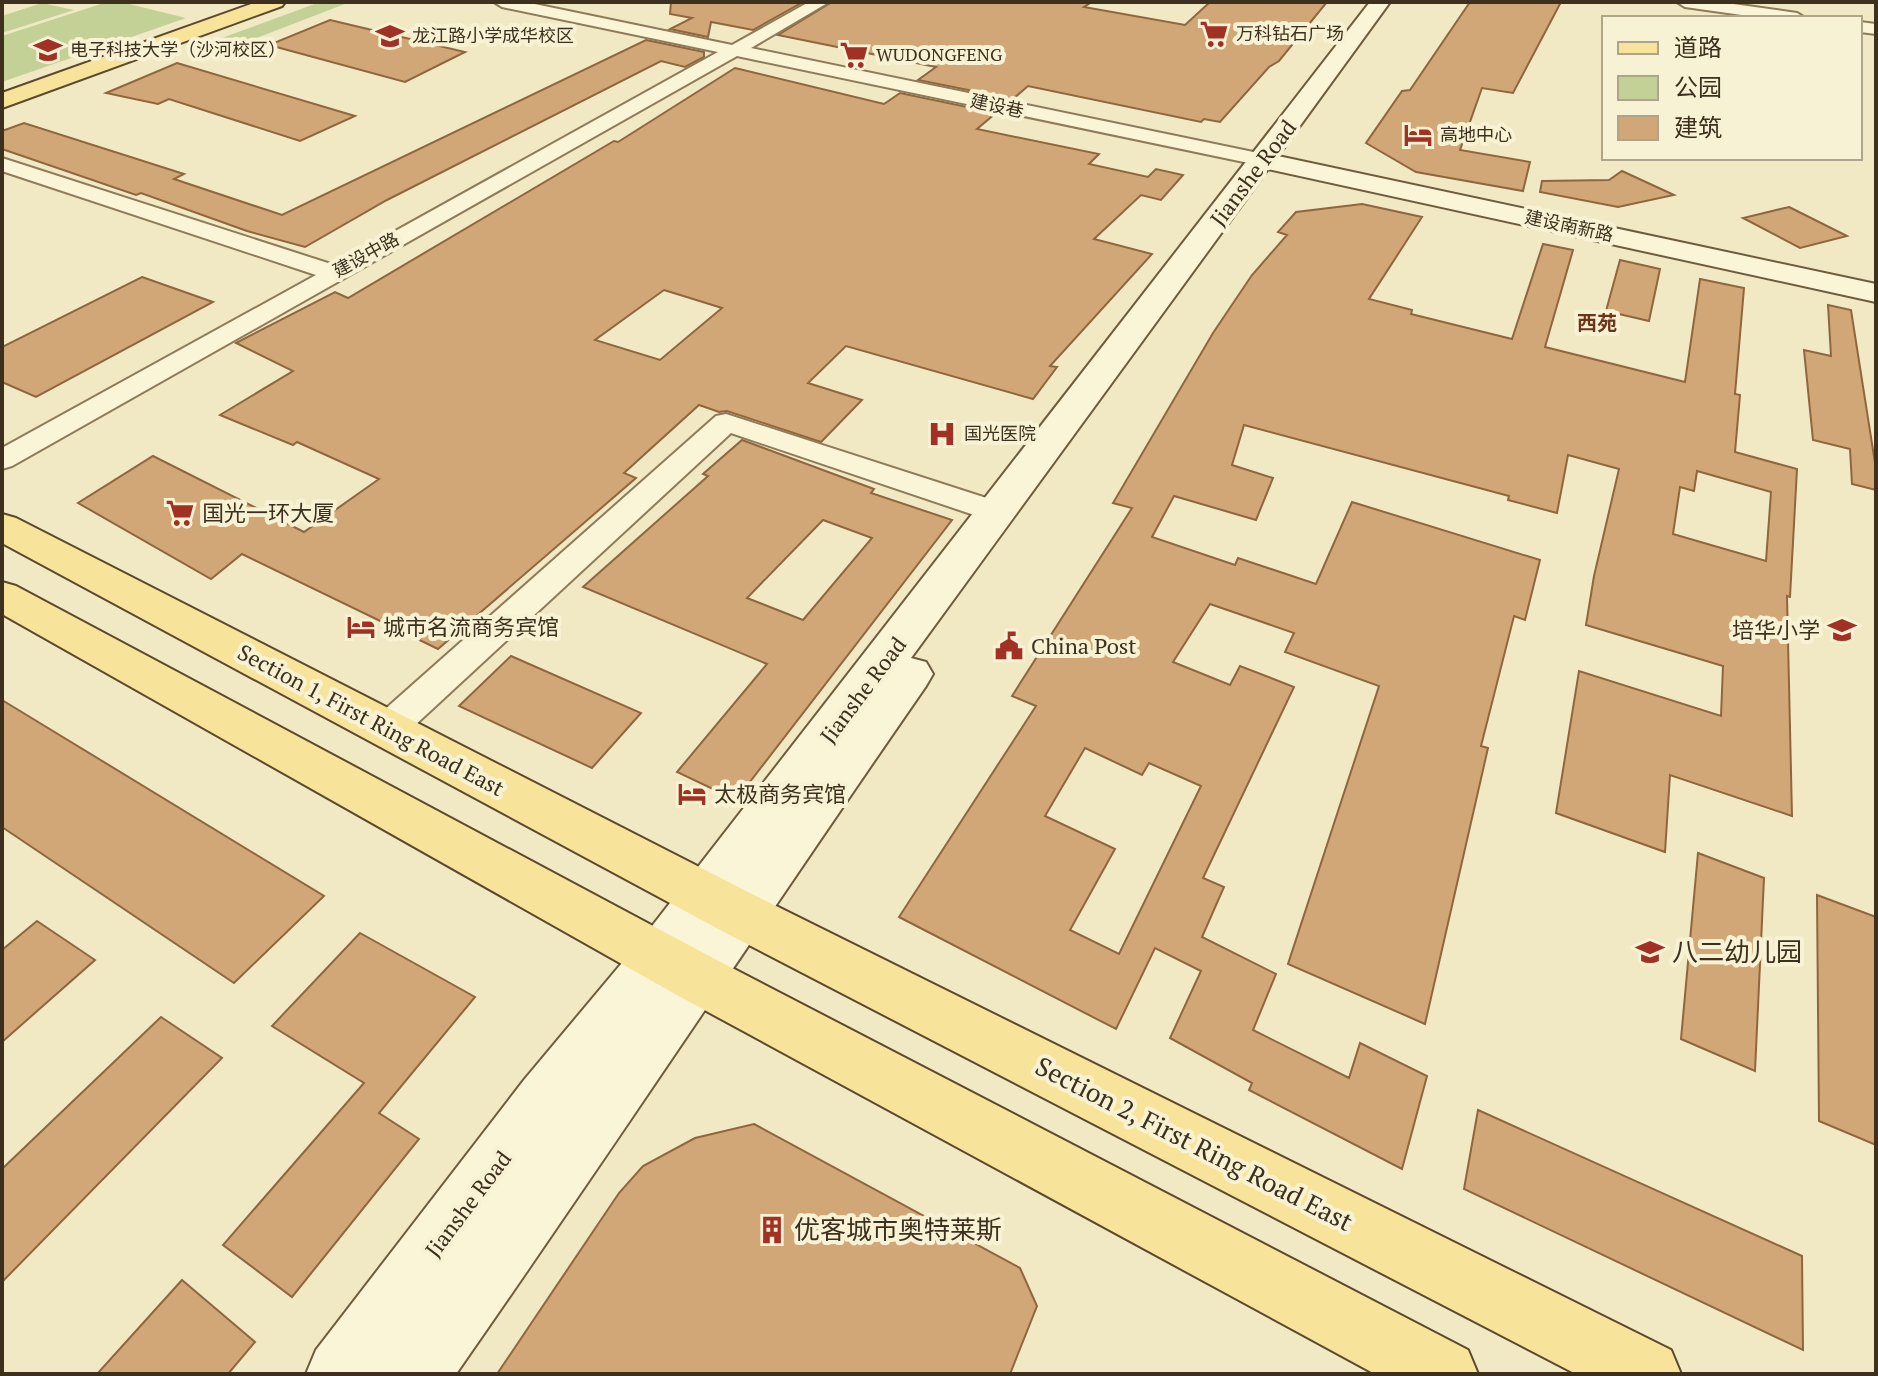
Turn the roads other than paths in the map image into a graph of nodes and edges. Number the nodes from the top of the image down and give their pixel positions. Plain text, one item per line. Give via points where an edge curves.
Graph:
1 (258, 2) edge
2 (275, 2) edge
3 (502, 2) edge
4 (821, 2) edge
5 (1380, 2) edge
6 (1405, 2) edge
7 (1685, 2) edge
8 (1783, 16) edge
9 (731, 51) junction
10 (2, 93) edge
11 (2, 101) edge
12 (1274, 163) junction
13 (2, 164) edge
14 (335, 273) junction
15 (1876, 293) edge
16 (2, 460) edge
17 (997, 512) junction
18 (2, 527) edge
19 (2, 596) edge
20 (387, 729) junction
21 (724, 905) junction
22 (677, 966) junction
23 (340, 1374) edge
24 (415, 1374) edge
25 (1444, 1374) edge
26 (1647, 1374) edge

1 - 10 main road
2 - 11 main road
3 - 9 street, 建设巷
4 - 9 street, 建设中路
5 - 12 street, Jianshe Road
6 - 12 street, Jianshe Road
7 - 8 street
9 - 12 street, 建设巷
9 - 14 street, 建设中路
12 - 15 street, 建设南新路
12 - 17 street, Jianshe Road
12 - 21 street, Jianshe Road via 1020,521
13 - 14 street
14 - 16 street, 建设中路
17 - 20 street via 726,422
17 - 21 street, Jianshe Road
18 - 20 main road, Section 1, First Ring Road East
19 - 22 main road
20 - 21 main road, Section 1, First Ring Road East
21 - 22 street, Jianshe Road
21 - 26 main road, Section 2, First Ring Road East
22 - 23 street, Jianshe Road via 545,1101
22 - 24 street, Jianshe Road via 594,1125
22 - 25 main road

